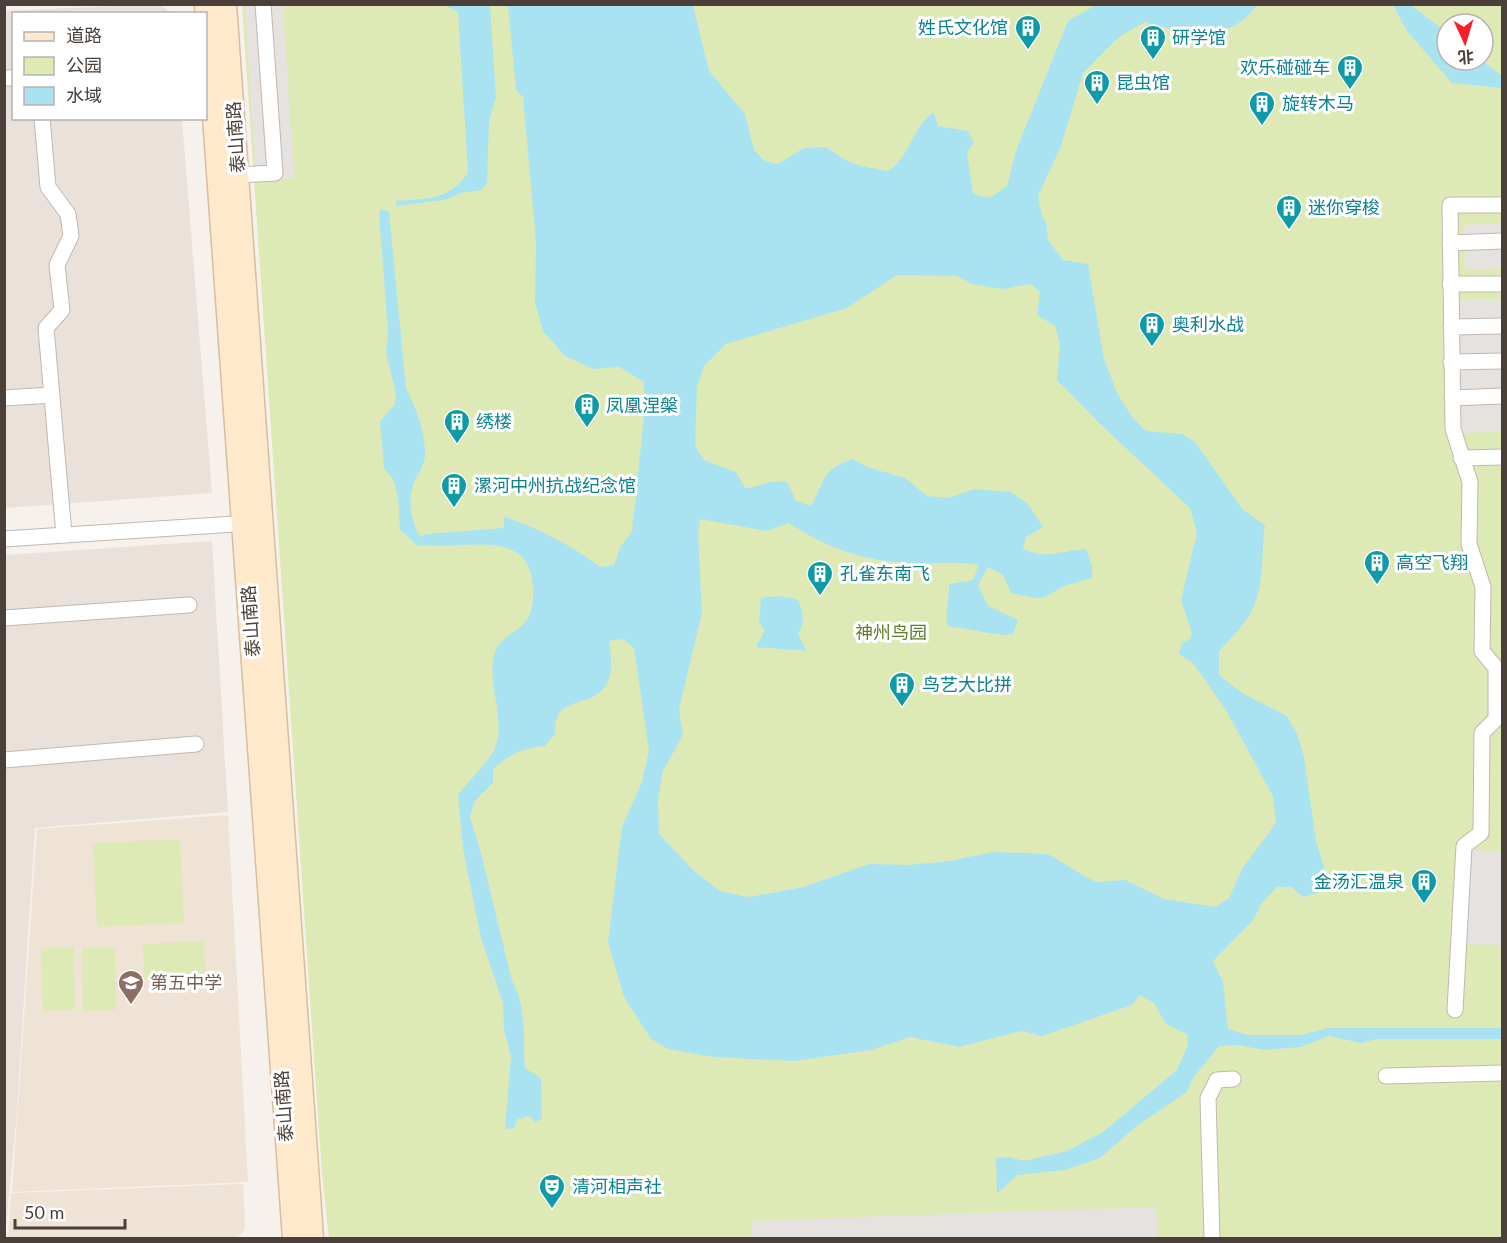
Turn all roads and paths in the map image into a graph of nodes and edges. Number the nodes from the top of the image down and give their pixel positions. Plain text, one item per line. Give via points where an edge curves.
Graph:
1 (225, 4) edge
2 (263, 4) edge
3 (207, 15) edge
4 (42, 120) edge
5 (238, 175) junction
6 (1503, 205) edge
7 (1503, 242) edge
8 (1450, 243) junction
9 (1450, 284) junction
10 (1503, 284) edge
11 (1503, 326) edge
12 (1451, 327) junction
13 (1503, 361) edge
14 (1451, 362) junction
15 (52, 395) junction
16 (1503, 396) edge
17 (4, 398) edge
18 (1452, 398) junction
19 (1503, 457) edge
20 (1461, 458) junction
21 (253, 523) junction
22 (64, 535) junction
23 (4, 539) edge
24 (189, 605) dead end
25 (4, 618) edge
26 (196, 744) dead end
27 (4, 760) edge
28 (1455, 1010) dead end
29 (1503, 1073) edge
30 (1386, 1076) dead end
31 (1233, 1079) dead end
32 (294, 1239) edge
33 (312, 1239) edge
34 (1212, 1239) edge

1 - 5 main road, 泰山南路
2 - 5 street via 275,173
3 - 21 main road, 泰山南路
4 - 15 street via 48,187 68,214 71,236 57,265 62,310 46,328
5 - 21 main road, 泰山南路
6 - 8 street via 1450,205
7 - 8 street
8 - 9 street
9 - 10 street
9 - 12 street
11 - 12 street
12 - 14 street
13 - 14 street
14 - 18 street
15 - 17 street
15 - 22 street
16 - 18 street
18 - 20 street via 1453,429
19 - 20 street
20 - 28 street via 1470,482 1469,543 1483,587 1482,651 1496,668 1496,719 1482,732 1481,833 1464,846
21 - 22 street
21 - 32 main road, 泰山南路
21 - 33 main road, 泰山南路
22 - 23 street
24 - 25 street
26 - 27 street
29 - 30 street
31 - 34 street via 1217,1080 1208,1098

